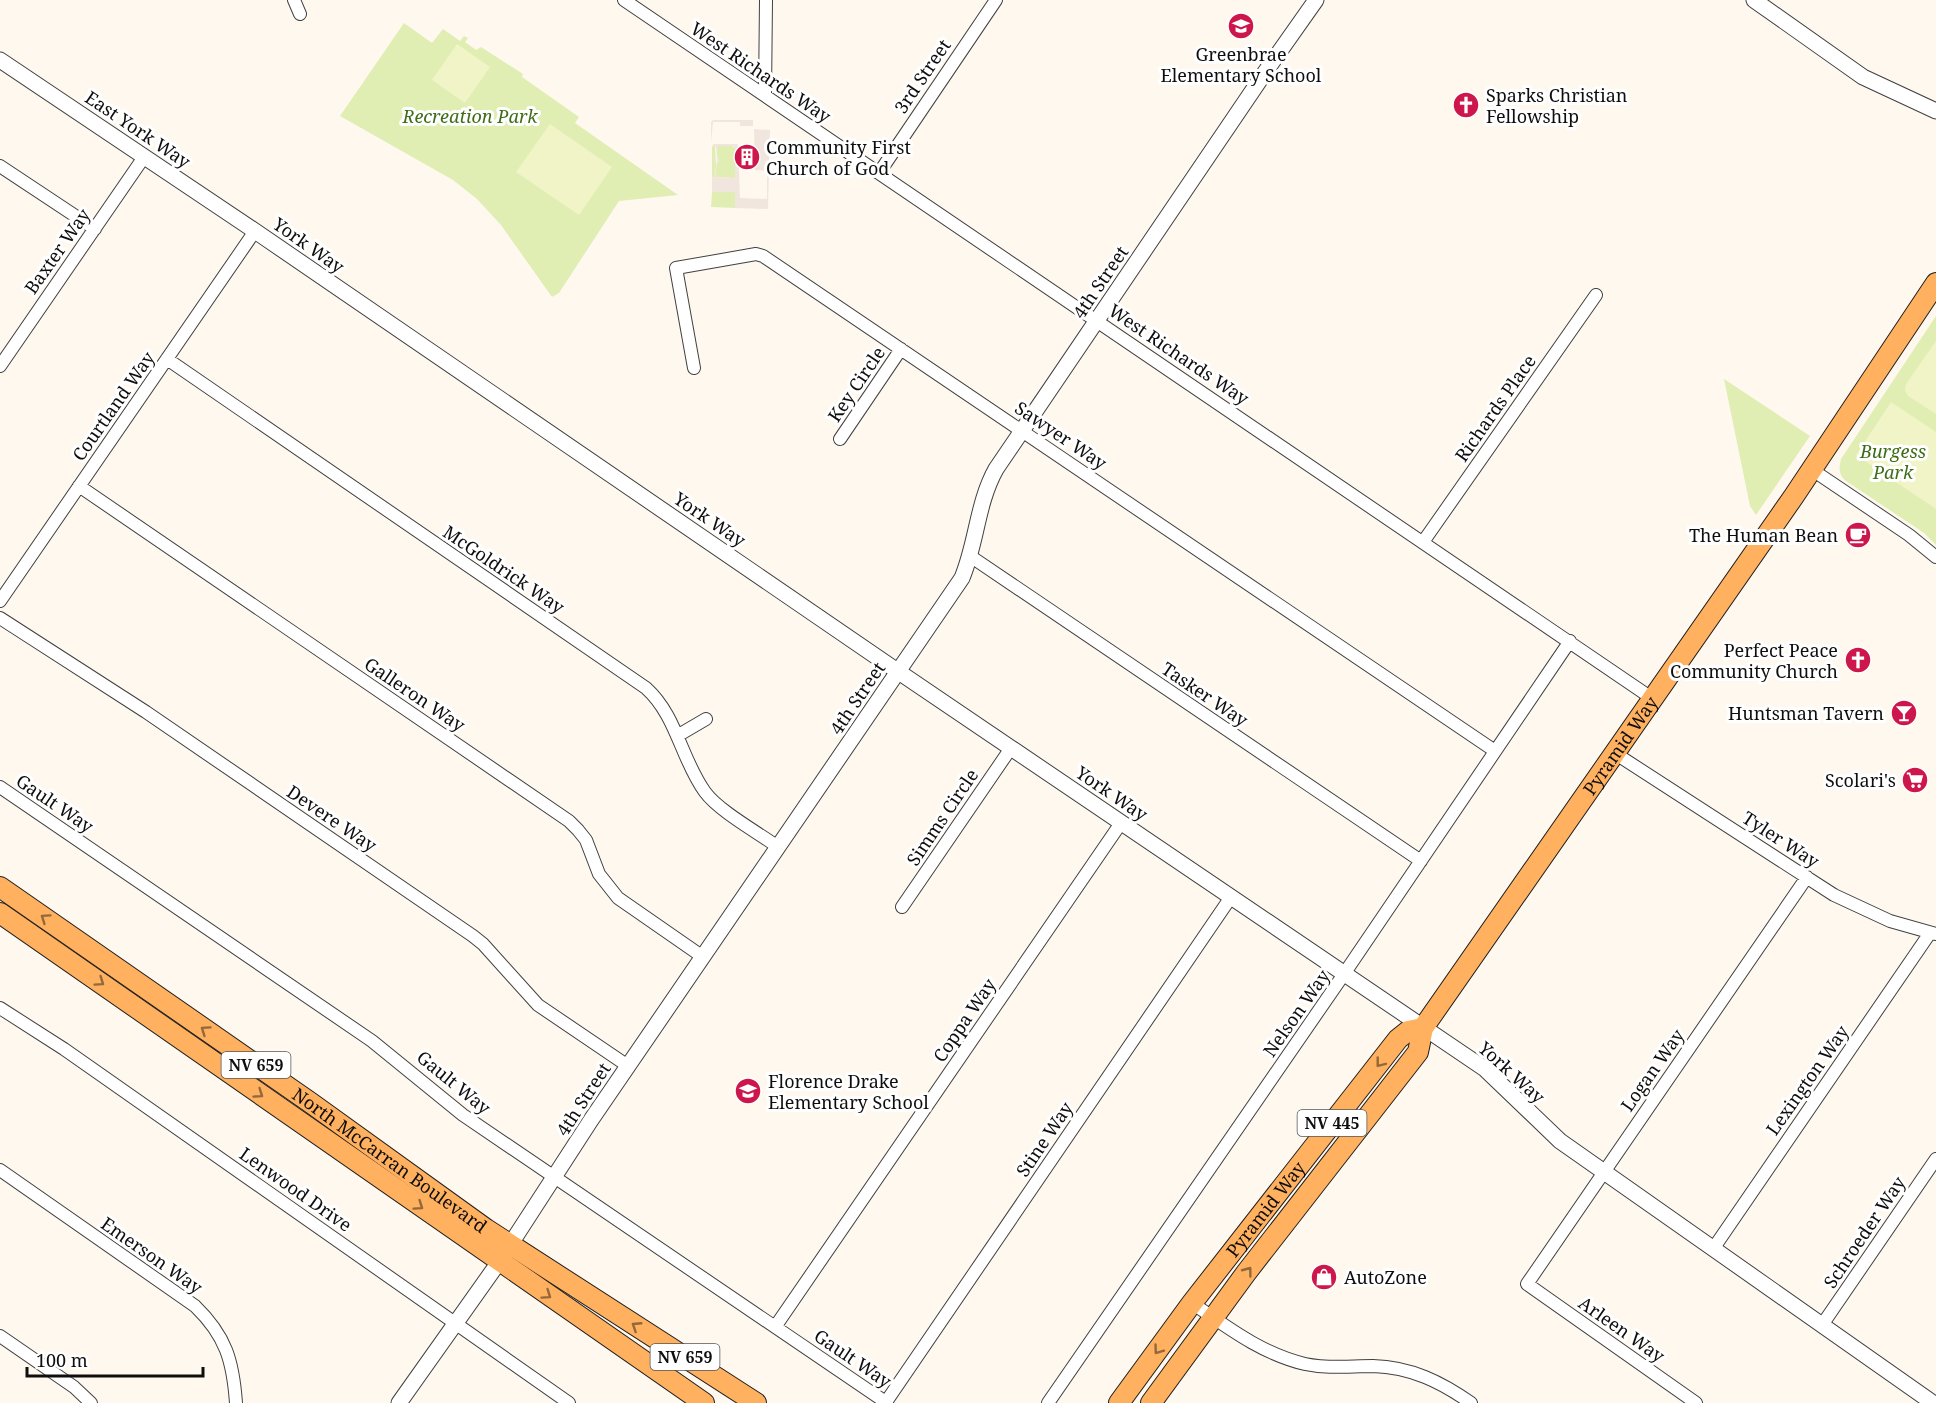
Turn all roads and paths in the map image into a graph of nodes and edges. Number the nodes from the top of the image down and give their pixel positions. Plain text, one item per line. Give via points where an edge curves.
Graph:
1 (294, 0) edge
2 (624, 0) edge
3 (766, 0) edge
4 (996, 0) edge
5 (1316, 0) edge
6 (1754, 0) edge
7 (300, 14) dead end
8 (0, 60) edge
9 (765, 95) junction
10 (1936, 111) edge
11 (144, 157) junction
12 (0, 166) edge
13 (879, 173) junction
14 (94, 229) junction
15 (255, 231) junction
16 (1936, 283) edge
17 (1596, 295) dead end
18 (1097, 321) junction
19 (901, 349) junction
20 (166, 359) junction
21 (0, 366) edge
22 (694, 368) dead end
23 (1022, 431) junction
24 (840, 439) dead end
25 (1811, 470) junction
26 (79, 486) junction
27 (1424, 542) junction
28 (970, 556) junction
29 (1936, 557) edge
30 (0, 601) edge
31 (0, 618) edge
32 (1570, 641) junction
33 (898, 672) junction
34 (1653, 699) junction
35 (706, 718) dead end
36 (677, 736) junction
37 (1011, 748) junction
38 (1495, 751) junction
39 (1616, 754) junction
40 (0, 787) edge
41 (1121, 823) junction
42 (778, 847) junction
43 (1420, 861) junction
44 (1807, 877) junction
45 (0, 888) edge
46 (1232, 897) junction
47 (902, 907) dead end
48 (0, 913) edge
49 (1933, 933) edge
50 (703, 957) junction
51 (1344, 974) junction
52 (0, 1008) edge
53 (1423, 1028) junction
54 (628, 1066) junction
55 (1936, 1159) edge
56 (0, 1170) edge
57 (1604, 1172) junction
58 (555, 1178) junction
59 (511, 1244) junction
60 (1713, 1249) junction
61 (499, 1262) junction
62 (1527, 1284) joint
63 (1192, 1303) junction
64 (1214, 1318) junction
65 (456, 1323) junction
66 (1822, 1325) junction
67 (775, 1327) junction
68 (0, 1336) edge
69 (1936, 1399) edge
70 (886, 1402) edge
71 (91, 1403) edge
72 (236, 1403) edge
73 (399, 1403) edge
74 (569, 1403) edge
75 (704, 1403) edge
76 (756, 1403) edge
77 (1048, 1403) edge
78 (1119, 1403) edge
79 (1151, 1403) edge
80 (1471, 1403) edge
81 (1696, 1403) edge
82 (1933, 1403) edge

1 - 7 street
2 - 9 street, West Richards Way
3 - 9 street
4 - 13 street, 3rd Street
5 - 18 street, 4th Street
6 - 10 street via 1863,76
8 - 11 street, East York Way
9 - 13 street, West Richards Way
11 - 14 street, Baxter Way
11 - 15 street, East York Way
12 - 14 street
13 - 18 street, West Richards Way
14 - 21 street, Baxter Way
15 - 20 street, Courtland Way
15 - 33 street, York Way
16 - 25 main road, Pyramid Way / NV 445
17 - 27 street, Richards Place
18 - 23 street, 4th Street
18 - 27 street, West Richards Way
19 - 22 street, Sawyer Way via 756,254 676,268
19 - 23 street, Sawyer Way
19 - 24 street, Key Circle
20 - 26 street, Courtland Way
20 - 36 street, McGoldrick Way via 646,688 665,709
23 - 28 street, 4th Street via 990,481
23 - 38 street, Sawyer Way
25 - 29 street
25 - 34 main road, Pyramid Way / NV 445
26 - 30 street, Courtland Way
26 - 50 street, Galleron Way via 569,821 586,840 599,874 618,898
27 - 32 street, West Richards Way
28 - 33 street, 4th Street via 962,578
28 - 43 street, Tasker Way
31 - 54 street, Devere Way via 146,712 473,936 538,1005
32 - 34 street, West Richards Way
32 - 38 street, Nelson Way
33 - 37 street, York Way
33 - 42 street, 4th Street
34 - 39 main road, Pyramid Way / NV 445
35 - 36 street
36 - 42 street, McGoldrick Way via 706,794
37 - 41 street, York Way
37 - 47 street, Simms Circle
38 - 43 street, Nelson Way
39 - 44 street, Tyler Way
39 - 53 main road, Pyramid Way / NV 445
40 - 58 street, Gault Way via 372,1041 463,1115
41 - 46 street, York Way
41 - 67 street, Coppa Way
42 - 50 street, 4th Street
43 - 51 street, Nelson Way
44 - 49 street, Tyler Way via 1862,909
44 - 57 street, Logan Way
59 -> 45 main road, North McCarran Boulevard / NV 659
46 - 51 street, York Way
46 - 70 street, Stine Way
48 -> 61 main road, North McCarran Boulevard / NV 659
49 - 60 street, Lexington Way
50 - 54 street, 4th Street
51 - 53 street, York Way
51 - 77 street, Nelson Way
52 - 65 street, Lenwood Drive
53 - 57 street, York Way via 1485,1069 1560,1141
53 -> 63 main road, Pyramid Way / NV 445 via 1408,1031 1398,1039
64 -> 53 main road, Pyramid Way / NV 445 via 1418,1052
54 - 58 street, 4th Street
55 - 66 street, Schroeder Way
56 - 72 street, Emerson Way via 195,1306 218,1332 231,1363
57 - 60 street, York Way
57 - 62 street, Logan Way
58 - 59 street, 4th Street
58 - 67 street, Gault Way
59 - 61 street, 4th Street
76 -> 59 main road, North McCarran Boulevard / NV 659
60 - 66 street, York Way
61 - 65 street, 4th Street
61 -> 75 main road, North McCarran Boulevard / NV 659
62 - 81 street, Arleen Way
63 - 64 street
63 -> 78 main road, Pyramid Way / NV 445
64 - 79 main road, Pyramid Way / NV 445
64 - 80 street via 1256,1346 1285,1358 1323,1367 1393,1367 1415,1372
65 - 73 street, 4th Street
65 - 74 street, Lenwood Drive
66 - 82 street, York Way
67 - 70 street, Gault Way
68 - 71 street
69 - 82 street

